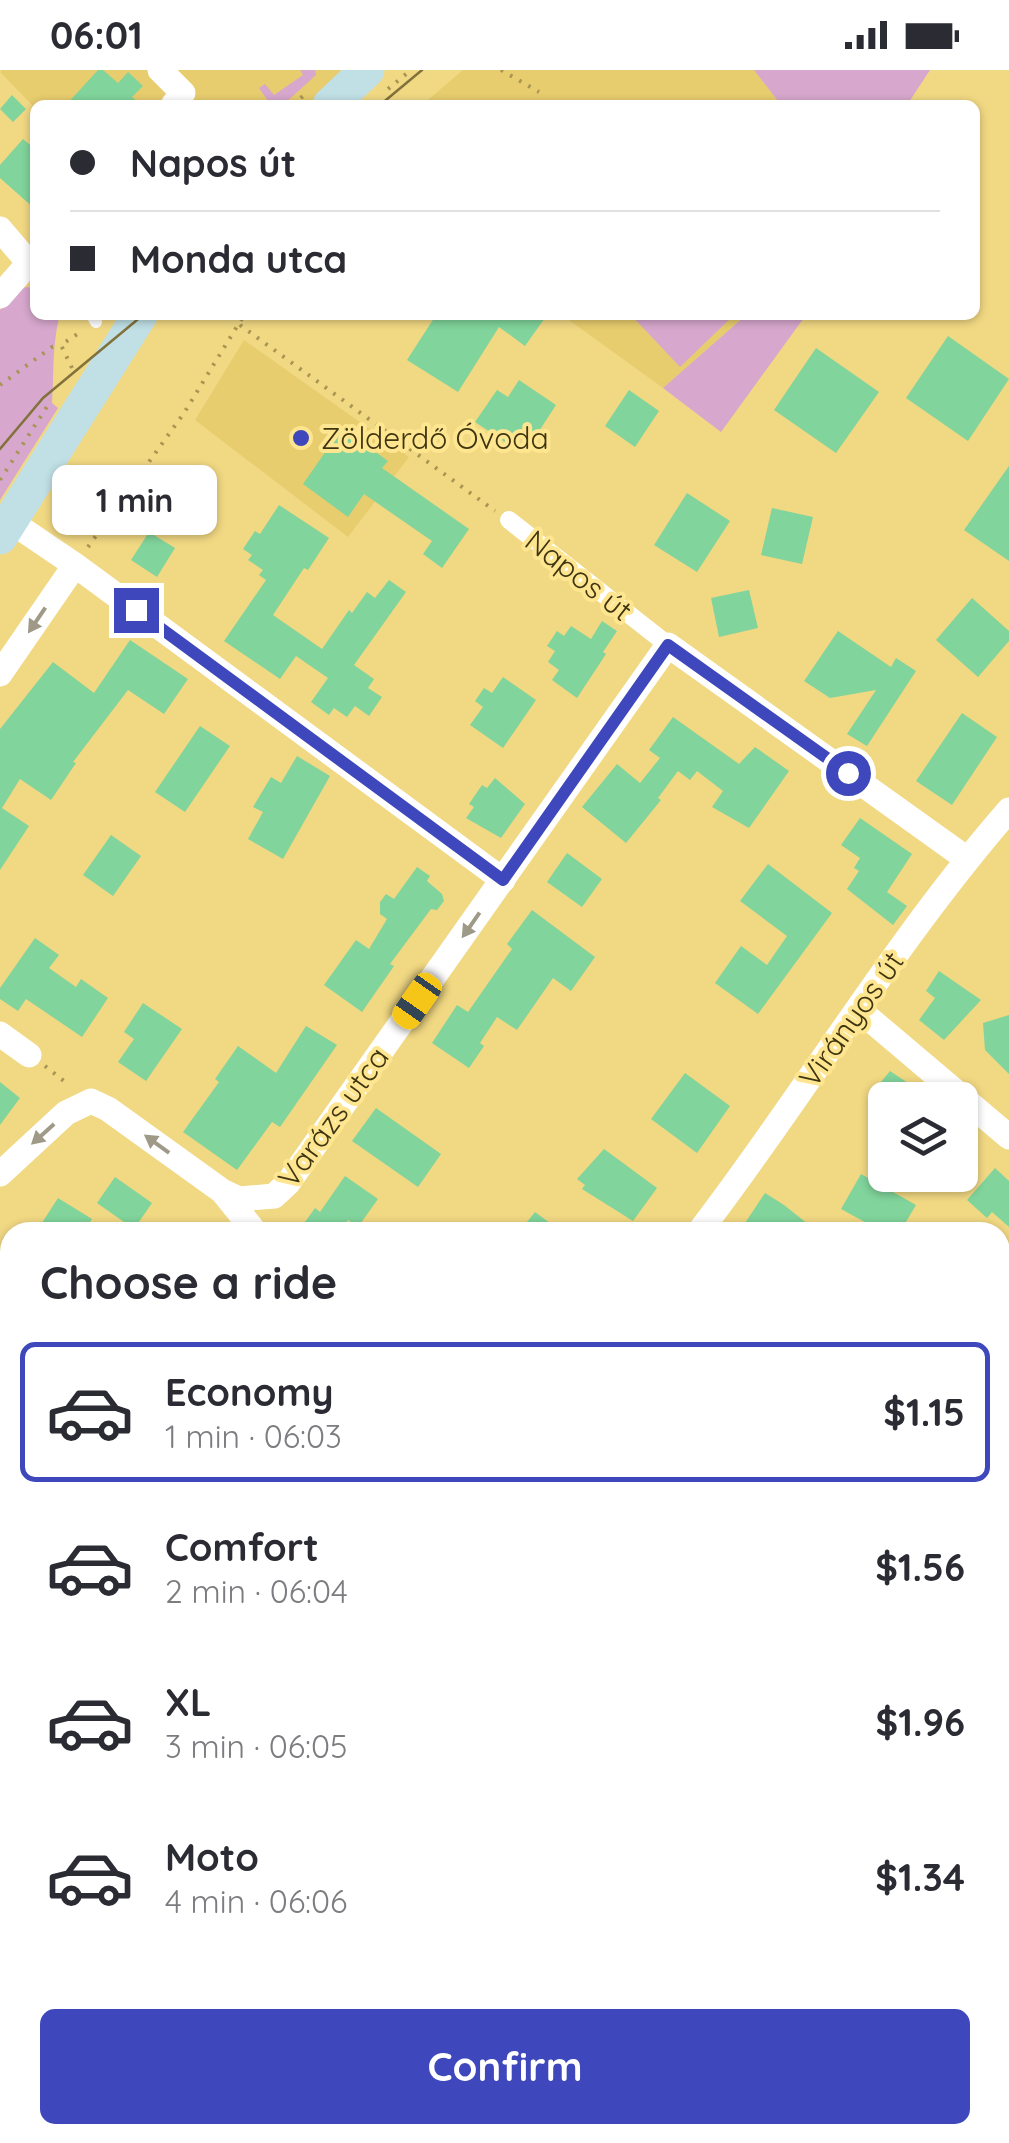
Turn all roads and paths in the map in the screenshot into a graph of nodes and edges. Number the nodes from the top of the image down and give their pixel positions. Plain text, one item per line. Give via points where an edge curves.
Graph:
1 (160, 70) edge
2 (368, 70) edge
3 (500, 70) edge
4 (539, 92) dead end
5 (183, 100) edge
6 (335, 100) edge
7 (0, 229) edge
8 (30, 261) edge
9 (30, 267) edge
10 (0, 296) edge
11 (93, 320) edge
12 (137, 320) edge
13 (238, 320) edge
14 (242, 320) edge
15 (240, 325) junction
16 (61, 345) junction
17 (75, 377) dead end
18 (0, 385) edge
19 (51, 401) dead end
20 (0, 480) edge
21 (509, 520) joint
22 (5, 529) edge
23 (75, 565) junction
24 (668, 645) junction
25 (0, 674) edge
26 (1009, 810) edge
27 (967, 858) junction
28 (503, 880) junction
29 (859, 1010) junction
30 (0, 1034) edge
31 (30, 1054) joint
32 (91, 1102) junction
33 (1009, 1137) edge
34 (0, 1174) edge
35 (222, 1191) junction
36 (274, 1196) junction
37 (247, 1222) edge
38 (270, 1222) edge
39 (707, 1222) edge

1 - 5 street
2 - 6 main road
3 - 4 path
7 - 8 street
9 - 10 street
11 - 16 path
12 - 22 main road
13 - 15 path
14 - 15 path
15 - 21 path, Napos út
15 - 23 path
16 - 17 path
16 - 18 path
19 - 20 path
21 - 24 street, Napos út
22 - 23 street
23 -> 25 street
23 - 28 street
24 - 27 street, Napos út
24 - 28 street, Varázs utca
26 - 27 street, Virányos út
27 - 29 street, Virányos út
28 -> 36 street, Varázs utca
29 - 33 street
29 - 39 street, Virányos út
30 - 31 street
31 - 32 path
32 -> 34 street via 66,1113
35 -> 32 street
35 - 36 street via 239,1199
35 - 37 street
36 - 38 street

